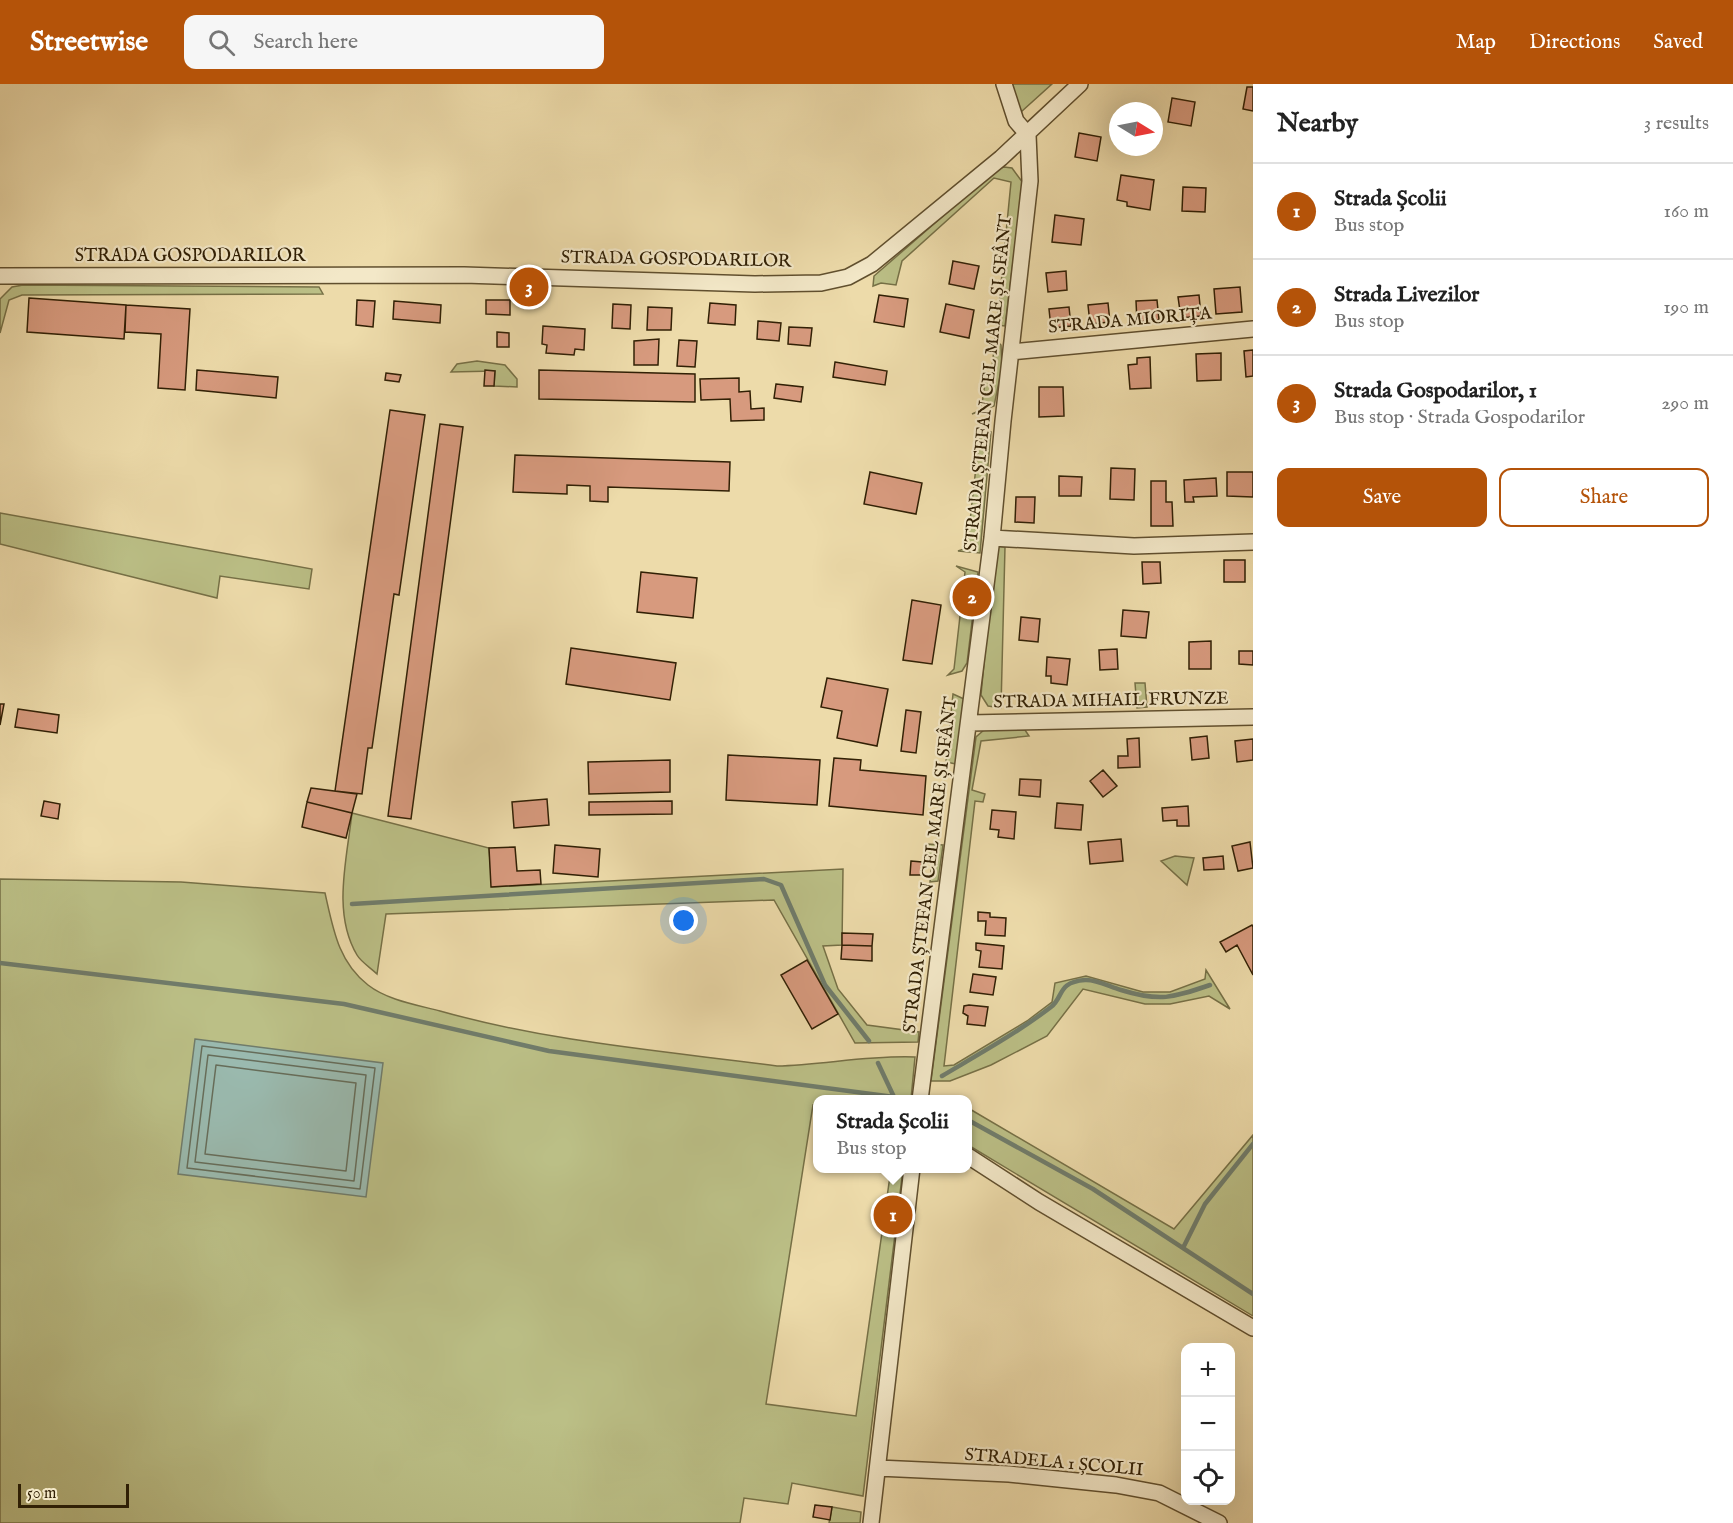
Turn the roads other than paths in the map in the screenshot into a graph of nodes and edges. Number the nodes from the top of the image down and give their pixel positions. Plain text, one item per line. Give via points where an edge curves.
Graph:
1 (1004, 84) edge
2 (1080, 84) edge
3 (1028, 135) junction
4 (0, 276) edge
5 (1253, 328) edge
6 (1011, 352) junction
7 (992, 538) junction
8 (1253, 542) edge
9 (1253, 717) edge
10 (970, 723) junction
11 (921, 1095) edge
12 (972, 1159) edge
13 (911, 1173) edge
14 (1253, 1328) edge
15 (879, 1468) junction
16 (871, 1523) edge
17 (1219, 1523) edge

1 - 3 street via 1016,121
2 - 3 street
3 - 4 street, STRADA GOSPODARILOR via 872,264 848,277 821,283 464,275
3 - 6 street, STRADA ȘTEFAN CEL MARE ȘI SFÂNT via 1030,181
5 - 6 street, STRADA MIORIȚA
6 - 7 street, STRADA ȘTEFAN CEL MARE ȘI SFÂNT
7 - 8 street via 1134,546
7 - 10 street, STRADA ȘTEFAN CEL MARE ȘI SFÂNT
9 - 10 street, STRADA MIHAIL FRUNZE
10 - 11 street, STRADA ȘTEFAN CEL MARE ȘI SFÂNT
12 - 14 street
13 - 15 street
15 - 16 street
15 - 17 street, STRADELA 1 ȘCOLII via 1009,1474 1116,1485 1159,1493

